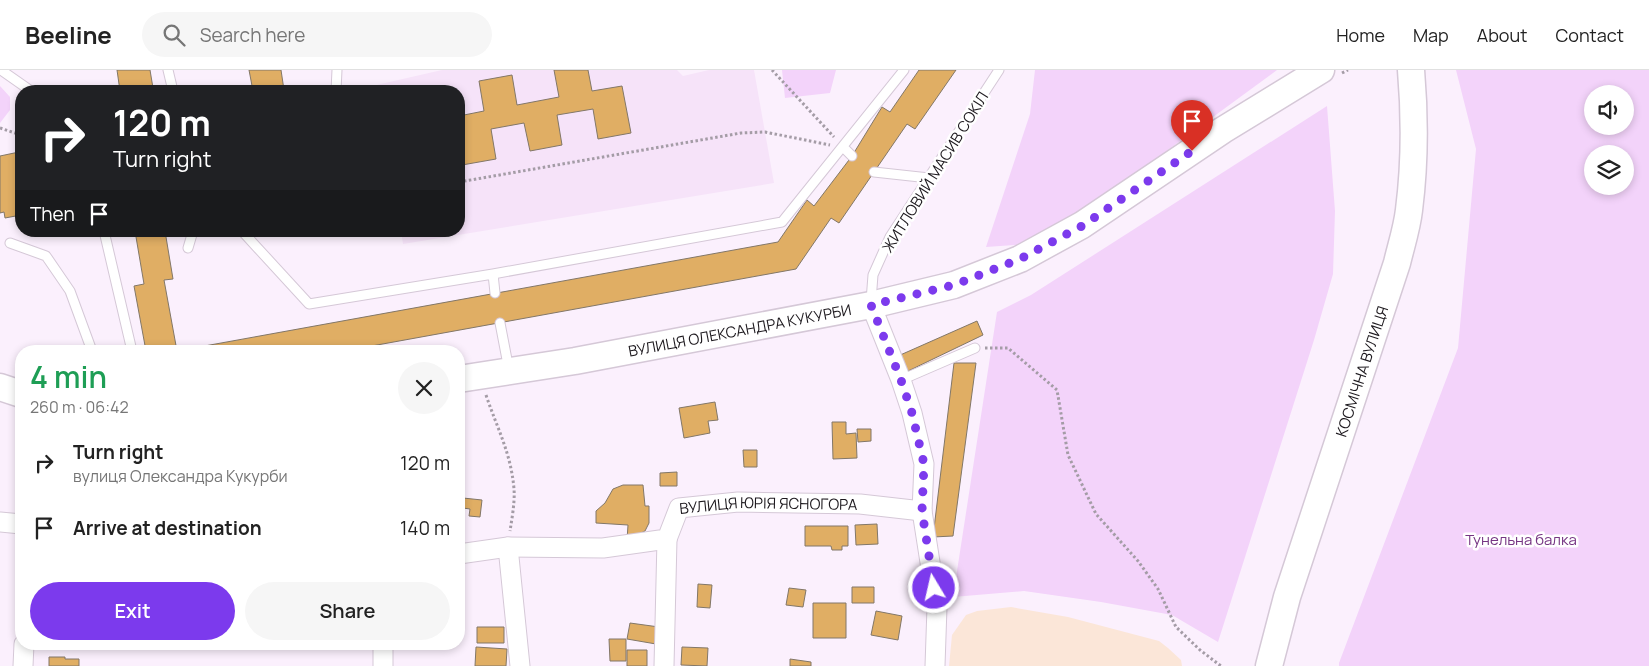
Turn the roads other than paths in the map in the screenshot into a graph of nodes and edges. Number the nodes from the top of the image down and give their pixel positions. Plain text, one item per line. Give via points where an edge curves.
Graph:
1 (1, 70) edge
2 (168, 70) edge
3 (337, 70) edge
4 (904, 70) edge
5 (999, 70) edge
6 (1321, 70) edge
7 (1410, 70) edge
8 (22, 85) edge
9 (172, 85) edge
10 (336, 85) edge
11 (843, 147) junction
12 (852, 156) dead end
13 (874, 172) dead end
14 (929, 178) junction
15 (105, 237) edge
16 (191, 237) edge
17 (248, 237) edge
18 (10, 243) dead end
19 (188, 248) dead end
20 (492, 274) junction
21 (495, 293) dead end
22 (871, 305) junction
23 (500, 323) dead end
24 (90, 345) edge
25 (131, 345) edge
26 (974, 348) road end
27 (509, 371) junction
28 (469, 377) edge
29 (901, 380) junction
30 (0, 387) edge
31 (15, 392) edge
32 (922, 511) junction
33 (0, 522) edge
34 (15, 523) edge
35 (667, 539) junction
36 (508, 547) junction
37 (465, 553) edge
38 (24, 650) edge
39 (383, 650) edge
40 (24, 666) edge
41 (383, 666) edge
42 (520, 666) edge
43 (664, 666) edge
44 (935, 666) edge
45 (1269, 666) edge

1 - 8 lane
2 - 9 lane
3 - 10 lane
4 - 11 lane
5 - 14 lane, ЖИТЛОВИЙ МАСИВ СОКІЛ
6 - 22 street, ВУЛИЦЯ ОЛЕКСАНДРА КУКУРБИ via 1223,130 1082,226 1020,259 954,285
7 - 45 street, КОСМІЧНА ВУЛИЦЯ via 1414,99 1414,156 1409,212 1397,263 1287,596
11 - 12 lane
11 - 20 lane via 782,222
13 - 14 lane
14 - 22 lane, ЖИТЛОВИЙ МАСИВ СОКІЛ via 890,237 873,275
15 - 25 lane
16 - 19 lane
17 - 20 lane via 309,304
18 - 24 lane via 46,256 70,291
20 - 21 lane
22 - 27 street, ВУЛИЦЯ ОЛЕКСАНДРА КУКУРБИ
22 - 29 street
23 - 27 lane
26 - 29 lane
27 - 28 street, ВУЛИЦЯ ОЛЕКСАНДРА КУКУРБИ
29 - 32 street via 924,464
30 - 31 street
32 - 35 street, ВУЛИЦЯ ЮРІЯ ЯСНОГОРА via 860,504 738,502 679,508
32 - 44 street via 937,607
33 - 34 street
35 - 36 street via 603,548
35 - 43 street
36 - 37 street
36 - 42 street
38 - 40 street
39 - 41 street

